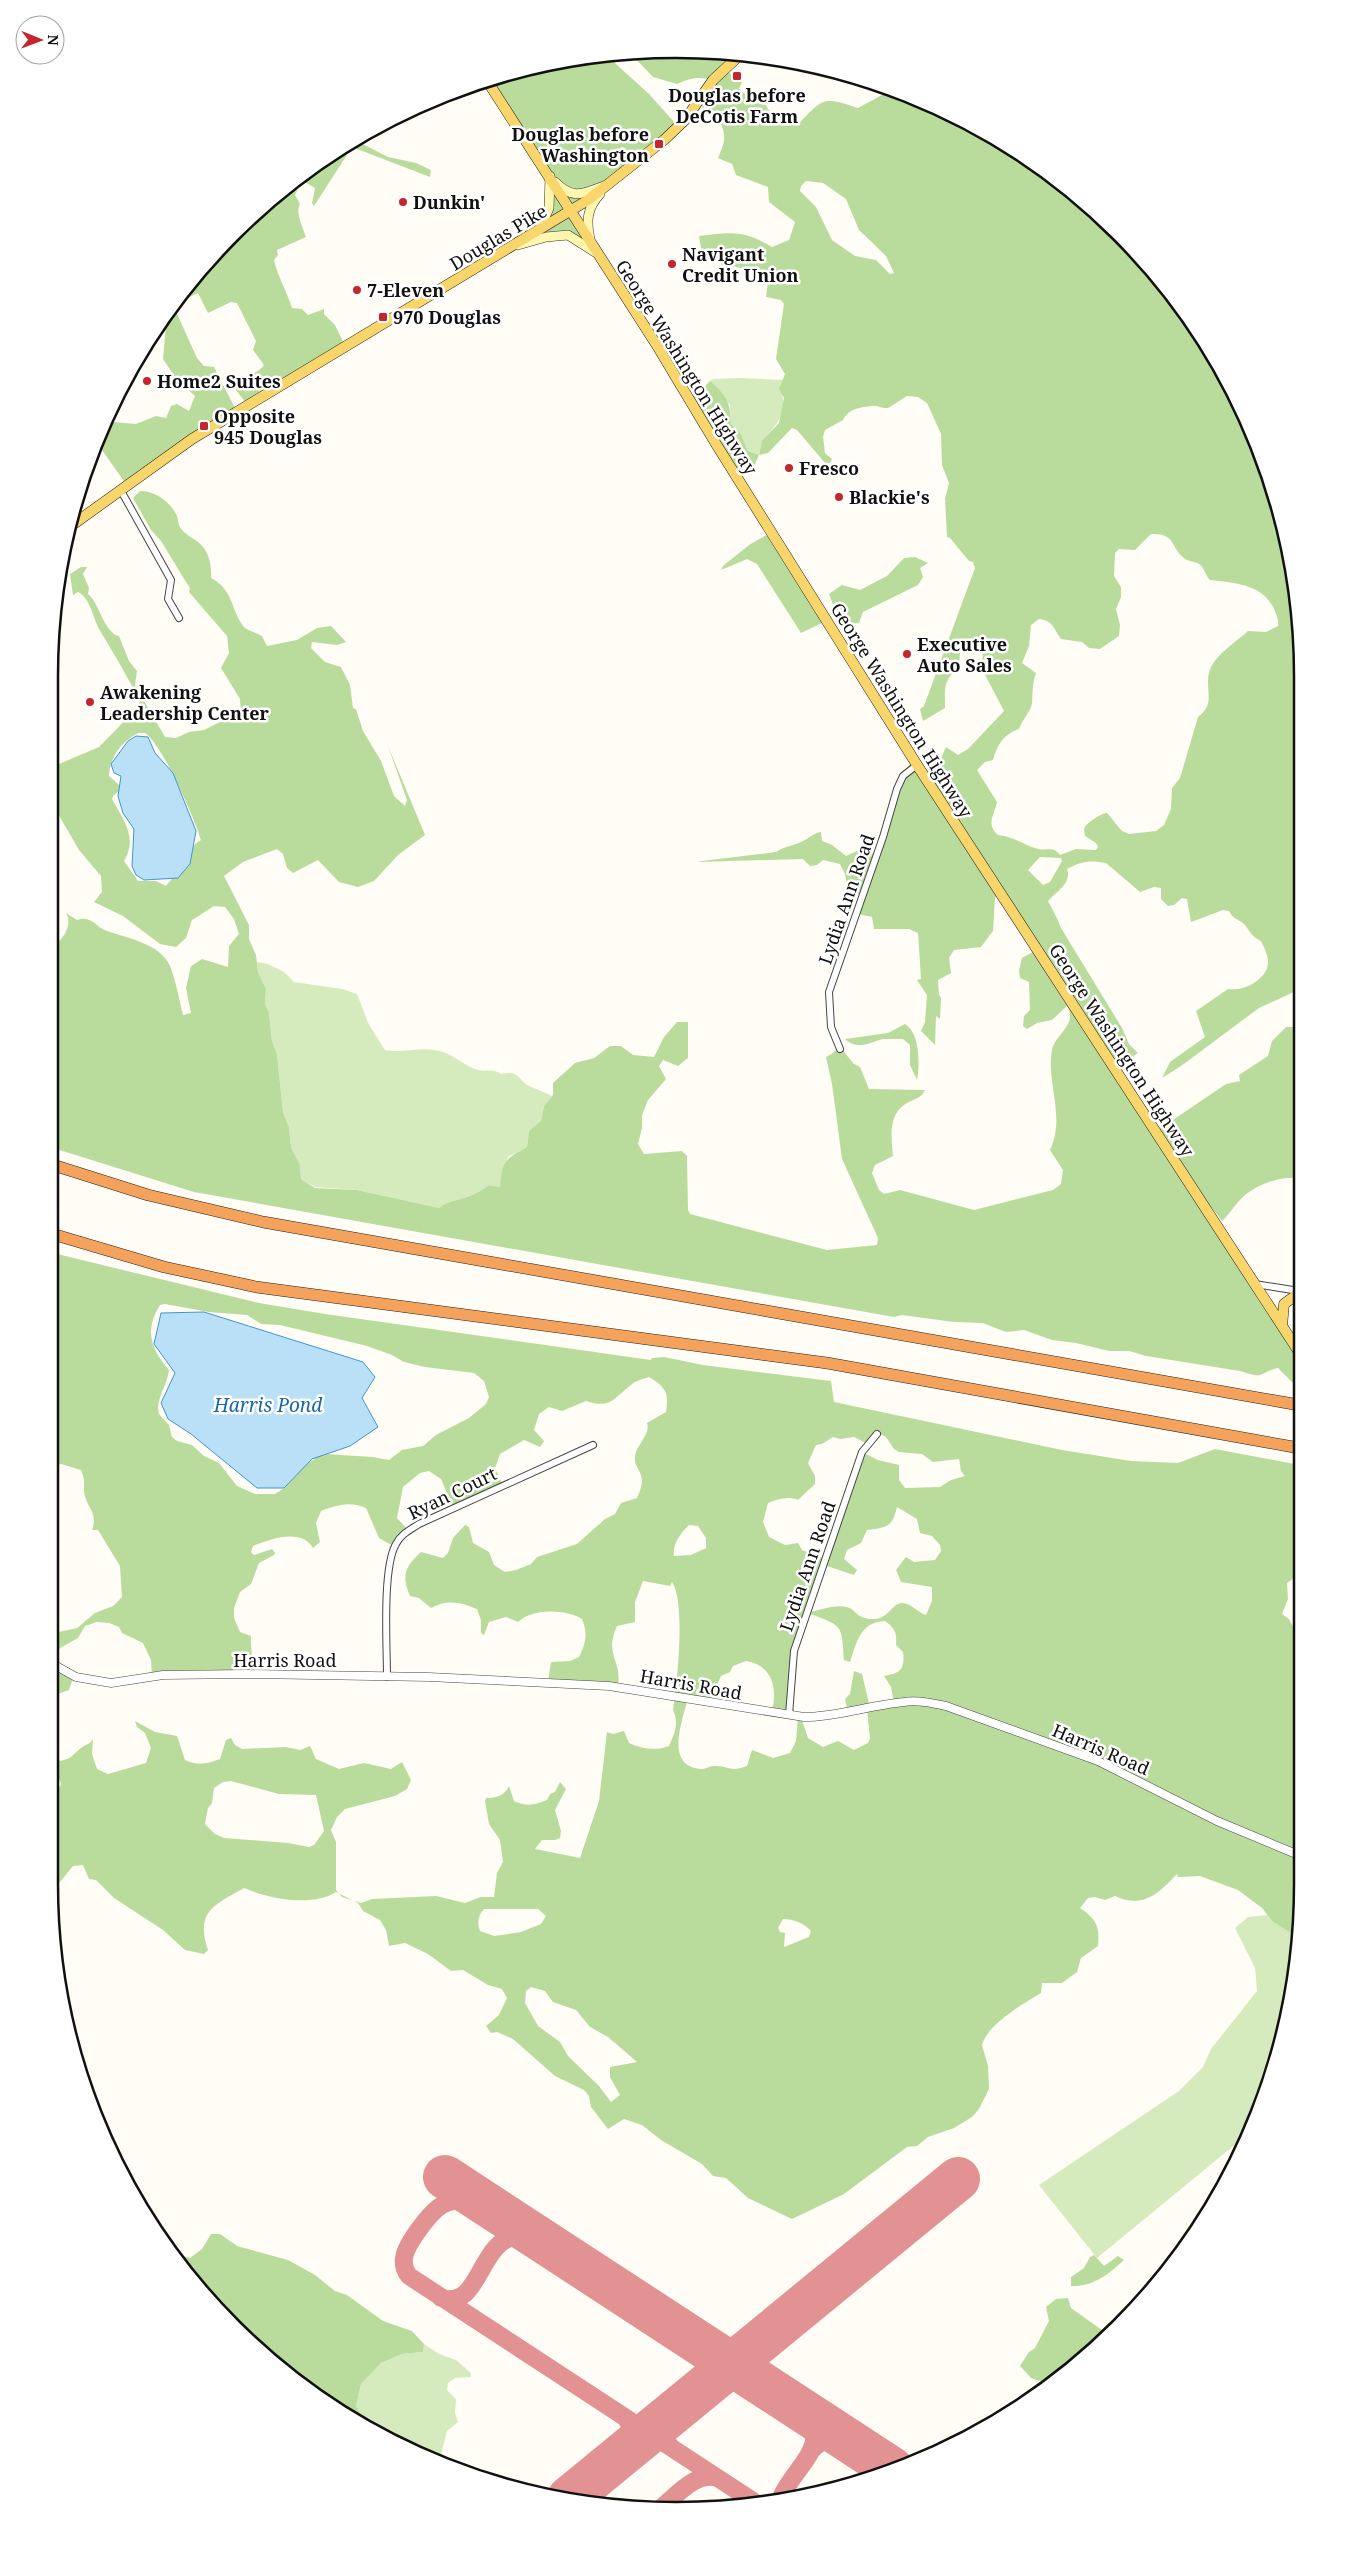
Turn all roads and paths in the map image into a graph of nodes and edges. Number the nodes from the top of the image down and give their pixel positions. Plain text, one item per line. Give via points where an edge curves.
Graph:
1 (734, 61) edge
2 (491, 86) edge
3 (550, 176) junction
4 (609, 184) junction
5 (571, 211) junction
6 (539, 232) junction
7 (518, 245) junction
8 (598, 254) junction
9 (120, 489) junction
10 (78, 521) edge
11 (179, 618) dead end
12 (917, 765) junction
13 (840, 1049) dead end
14 (58, 1167) edge
15 (58, 1237) edge
16 (1255, 1284) junction
17 (1294, 1291) edge
18 (1294, 1296) edge
19 (1282, 1326) junction
20 (1294, 1344) edge
21 (1294, 1403) edge
22 (877, 1434) dead end
23 (593, 1445) dead end
24 (1294, 1447) edge
25 (58, 1667) edge
26 (387, 1677) junction
27 (789, 1715) junction
28 (1294, 1853) edge

1 - 4 main road, Douglas Pike via 713,80 685,120
2 - 3 main road, George Washington Highway
3 - 4 main road via 565,191 573,194
3 - 5 main road, George Washington Highway
3 - 6 main road via 549,208
4 - 5 main road, Douglas Pike
4 - 8 main road via 588,214 588,231
5 - 6 main road, Douglas Pike
5 - 8 main road, George Washington Highway
6 - 7 main road, Douglas Pike
7 - 8 main road via 568,235
7 - 9 main road, Douglas Pike via 202,432
8 - 12 main road, George Washington Highway
9 - 10 main road, Douglas Pike
9 - 11 street via 171,580 168,599
12 - 13 street, Lydia Ann Road via 903,776 897,788 883,838 829,992 830,1027
12 - 16 main road, George Washington Highway
14 - 21 highway via 148,1195 263,1222
15 - 24 highway via 171,1269 264,1288 818,1362
16 - 17 street
16 - 19 main road, George Washington Highway
18 - 19 main road via 1284,1304
19 - 20 main road, George Washington Highway
22 - 27 street, Lydia Ann Road via 862,1452 800,1630 791,1663
23 - 26 street, Ryan Court via 403,1534 396,1543 388,1567
25 - 26 street, Harris Road via 76,1676 111,1683 184,1674
26 - 27 street, Harris Road via 609,1686
27 - 28 street, Harris Road via 819,1717 905,1701 946,1706 1098,1761 1217,1821

